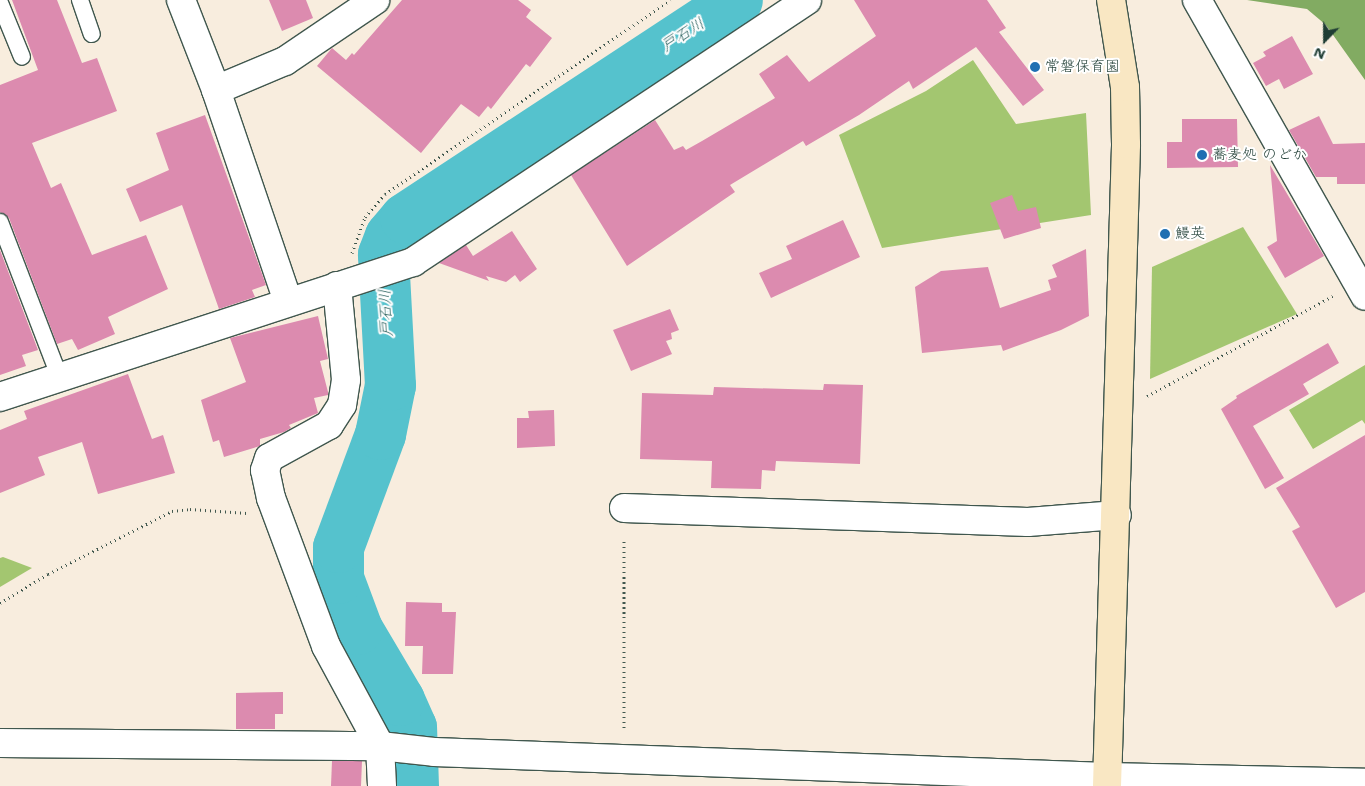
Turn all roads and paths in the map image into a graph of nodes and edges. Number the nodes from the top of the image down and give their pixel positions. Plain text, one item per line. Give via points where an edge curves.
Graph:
1 (80, 0) edge
2 (181, 0) edge
3 (375, 0) edge
4 (670, 0) edge
5 (807, 0) edge
6 (1111, 0) edge
7 (1197, 0) edge
8 (0, 3) edge
9 (92, 34) dead end
10 (22, 57) dead end
11 (216, 90) junction
12 (0, 222) edge
13 (345, 284) junction
14 (1361, 289) edge
15 (288, 302) junction
16 (60, 378) junction
17 (0, 397) edge
18 (1120, 411) junction
19 (274, 505) junction
20 (624, 508) joint
21 (1117, 515) junction
22 (0, 603) edge
23 (0, 743) edge
24 (387, 748) junction
25 (624, 759) junction
26 (1107, 782) edge
27 (1365, 783) edge
28 (382, 786) edge

1 - 9 lane
2 - 11 street
3 - 11 street via 285,61
4 - 13 path via 385,194 365,217 354,241
5 - 13 street via 413,262
6 - 18 street via 1120,39 1126,116
7 - 14 street
8 - 10 lane
11 - 15 street
12 - 16 lane
13 - 15 street
13 - 19 street via 346,380 342,405 329,425 269,458 265,470
14 - 18 path
15 - 16 street
16 - 17 street
18 - 21 street
19 - 22 path via 253,514 190,509 172,511 48,574
19 - 24 street via 326,646
20 - 21 street via 1028,522
20 - 25 path
21 - 26 street
23 - 24 street
24 - 25 street
24 - 28 street
25 - 26 street
26 - 27 street

